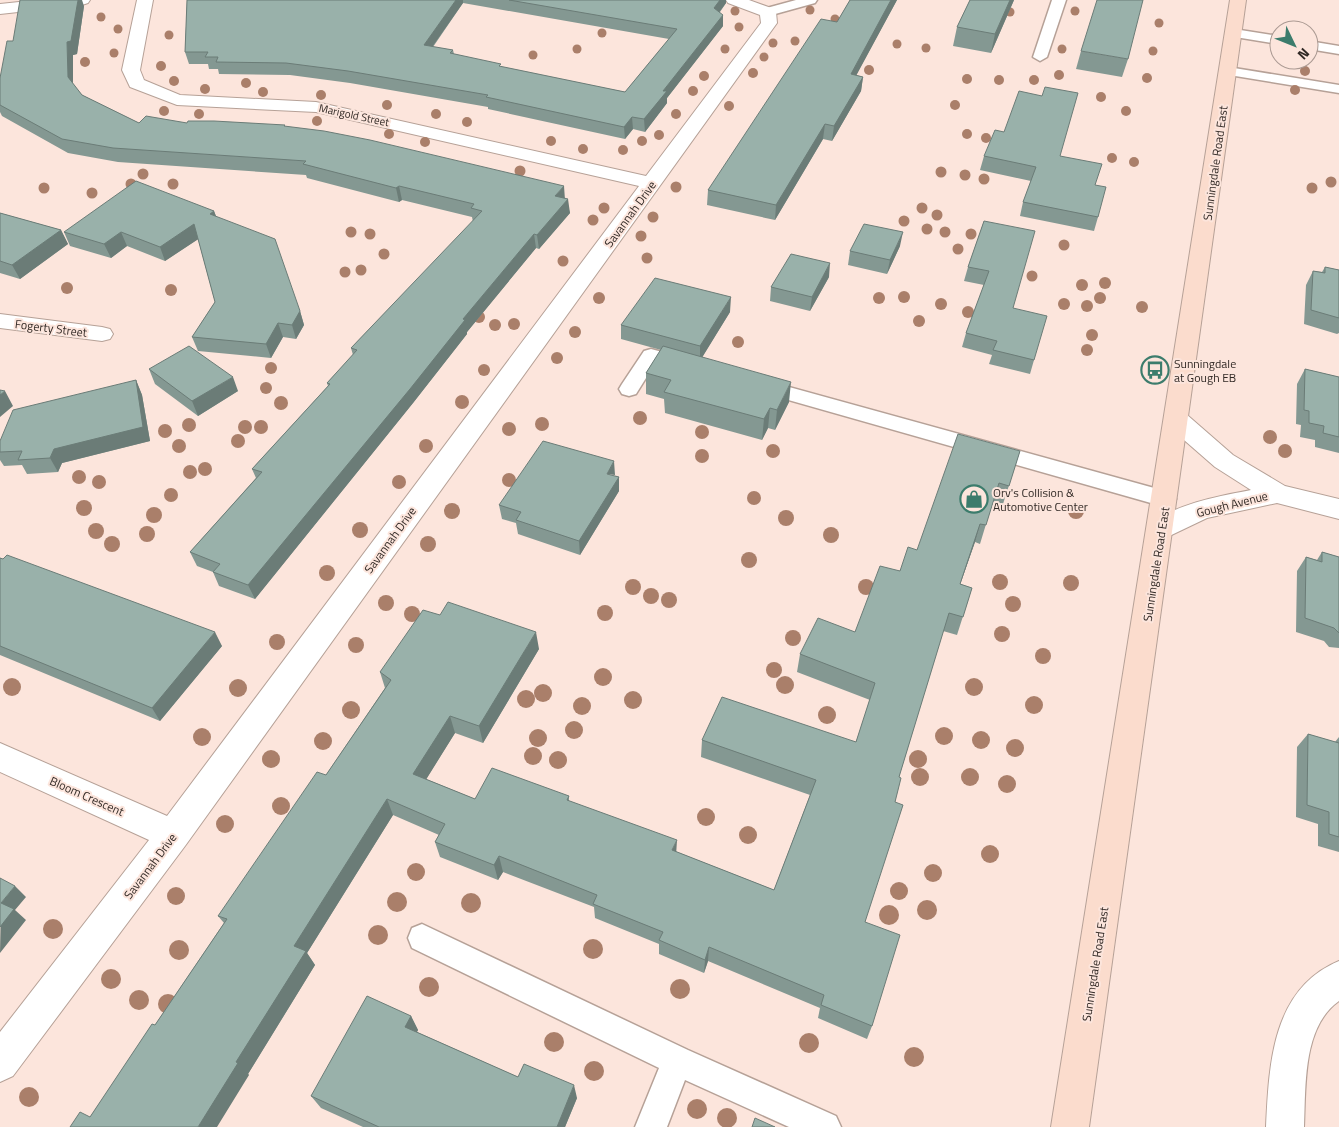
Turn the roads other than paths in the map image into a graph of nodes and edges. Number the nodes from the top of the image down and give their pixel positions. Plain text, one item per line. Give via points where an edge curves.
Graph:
1 (82, 0) edge
2 (145, 0) edge
3 (734, 0) edge
4 (810, 0) edge
5 (1059, 0) edge
6 (1238, 0) edge
7 (0, 9) edge
8 (768, 12) junction
9 (1234, 33) junction
10 (1269, 38) edge
11 (1319, 47) edge
12 (1339, 50) edge
13 (1040, 57) dead end
14 (1228, 71) junction
15 (1339, 89) edge
16 (653, 183) junction
17 (0, 321) edge
18 (102, 334) dead end
19 (698, 368) edge
20 (746, 381) edge
21 (629, 389) dead end
22 (1177, 420) junction
23 (1278, 494) junction
24 (1339, 509) edge
25 (1163, 515) junction
26 (0, 758) edge
27 (173, 836) junction
28 (422, 938) dead end
29 (1339, 979) edge
30 (677, 1061) junction
31 (0, 1063) edge
32 (651, 1127) edge
33 (825, 1127) edge
34 (1070, 1127) edge
35 (1285, 1127) edge

1 - 7 street
2 - 16 street, Marigold Street via 130,70 136,83 177,100 316,107
3 - 8 street
4 - 8 lane
5 - 13 lane
6 - 9 main road, Sunningdale Road East
8 - 16 street, Savannah Drive via 769,23
9 - 10 lane
9 - 14 main road, Sunningdale Road East
11 - 12 lane
14 - 15 lane
14 - 22 main road, Sunningdale Road East
16 - 27 street, Savannah Drive
17 - 18 street, Fogerty Street
19 - 21 lane via 651,355
20 - 25 lane
22 - 23 street, Gough Avenue via 1224,461
22 - 25 main road, Sunningdale Road East
23 - 24 street, Gough Avenue
23 - 25 street, Gough Avenue
25 - 34 main road, Sunningdale Road East
26 - 27 street, Bloom Crescent
27 - 31 street, Savannah Drive
28 - 30 lane
29 - 35 street via 1312,1000 1300,1023 1289,1057
30 - 32 lane
30 - 33 lane

